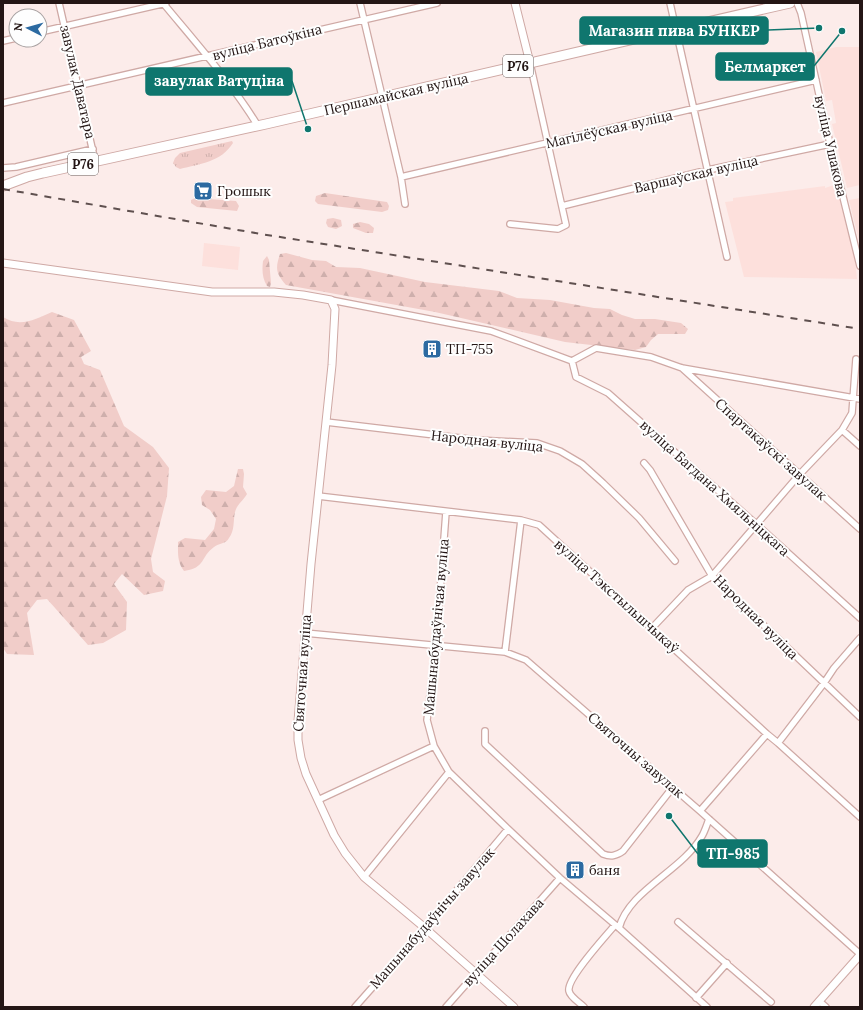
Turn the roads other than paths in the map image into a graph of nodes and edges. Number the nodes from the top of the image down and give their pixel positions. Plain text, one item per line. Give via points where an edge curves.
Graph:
1 (60, 3) edge
2 (164, 3) edge
3 (360, 3) edge
4 (437, 3) edge
5 (515, 3) edge
6 (670, 3) edge
7 (790, 3) edge
8 (797, 3) edge
9 (363, 19) junction
10 (65, 26) junction
11 (48, 30) edge
12 (676, 30) junction
13 (208, 57) junction
14 (530, 63) junction
15 (816, 80) junction
16 (79, 87) junction
17 (382, 97) junction
18 (3, 103) edge
19 (694, 110) junction
20 (258, 126) junction
21 (548, 143) junction
22 (830, 144) junction
23 (93, 149) junction
24 (95, 161) junction
25 (3, 168) edge
26 (708, 170) junction
27 (401, 177) junction
28 (3, 186) edge
29 (405, 204) dead end
30 (562, 206) junction
31 (510, 224) dead end
32 (726, 257) dead end
33 (3, 263) edge
34 (860, 266) edge
35 (331, 300) junction
36 (856, 358) dead end
37 (572, 362) junction
38 (682, 368) junction
39 (853, 398) junction
40 (860, 399) edge
41 (326, 422) junction
42 (842, 430) junction
43 (860, 446) edge
44 (644, 463) dead end
45 (799, 475) junction
46 (318, 496) junction
47 (446, 512) junction
48 (521, 520) junction
49 (756, 524) junction
50 (860, 529) edge
51 (675, 561) dead end
52 (712, 576) junction
53 (860, 618) edge
54 (652, 628) junction
55 (305, 633) junction
56 (860, 638) edge
57 (436, 646) junction
58 (506, 652) junction
59 (824, 683) junction
60 (860, 717) edge
61 (485, 731) dead end
62 (766, 734) junction
63 (778, 742) junction
64 (434, 746) junction
65 (449, 772) junction
66 (673, 787) junction
67 (318, 800) junction
68 (700, 811) junction
69 (860, 817) edge
70 (709, 819) junction
71 (508, 829) junction
72 (364, 877) junction
73 (560, 878) junction
74 (678, 922) dead end
75 (617, 927) junction
76 (425, 928) junction
77 (860, 955) edge
78 (727, 963) junction
79 (476, 972) junction
80 (696, 998) junction
81 (820, 1001) junction
82 (770, 1002) dead end
83 (355, 1007) edge
84 (446, 1007) edge
85 (514, 1007) edge
86 (584, 1007) edge
87 (707, 1007) edge
88 (814, 1007) edge
89 (826, 1007) edge

1 - 10 street, завулак Даватара
2 - 10 street
2 - 13 street
3 - 9 street
4 - 9 street, вуліца Батоўкіна
5 - 14 street
6 - 12 street
7 - 12 main road, Першамайская вуліца / Р76
8 - 15 street, вуліца Ушакова
9 - 13 street, вуліца Батоўкіна
9 - 17 street
10 - 11 street
10 - 16 street, завулак Даватара
12 - 14 main road, Першамайская вуліца / Р76
12 - 19 street
13 - 16 street, вуліца Батоўкіна
13 - 20 street
14 - 17 main road, Першамайская вуліца / Р76
14 - 21 street
15 - 19 street, Магілёўская вуліца
15 - 22 street, вуліца Ушакова
16 - 18 street, вуліца Батоўкіна
16 - 23 street, завулак Даватара
17 - 20 main road, Першамайская вуліца / Р76
17 - 27 street
19 - 21 street, Магілёўская вуліца
19 - 26 street
20 - 24 main road, Першамайская вуліца / Р76
21 - 27 street, Магілёўская вуліца
21 - 30 street
22 - 26 street, Варшаўская вуліца
22 - 34 street, вуліца Ушакова
23 - 24 street, завулак Даватара
23 - 25 street
24 - 28 main road, Першамайская вуліца / Р76 via 27,177
26 - 30 street, Варшаўская вуліца
26 - 32 street
27 - 29 street
30 - 31 street via 566,225 558,229
33 - 35 street via 212,292 274,292 303,294
35 - 37 street via 491,332
35 - 41 street, Святочная вуліца via 335,309
36 - 39 street
37 - 38 street via 596,348 651,357
37 - 49 street, вуліца Багдана Хмяльніцкага via 576,377 608,393
38 - 39 street
38 - 45 street, Спартакаўскі завулак
39 - 40 street
39 - 42 street via 852,414
41 - 46 street, Святочная вуліца
41 - 51 street, Народная вуліца via 477,440 538,443 560,451 582,464 639,518
42 - 43 street
42 - 45 street
44 - 52 street, Народная вуліца
45 - 49 street
45 - 50 street, Спартакаўскі завулак
46 - 47 street, вуліца Тэкстыльшчыкаў
46 - 55 street, Святочная вуліца
47 - 48 street, вуліца Тэкстыльшчыкаў
47 - 57 street, Машынабудаўнічая вуліца
48 - 54 street, вуліца Тэкстыльшчыкаў via 539,525
48 - 58 street
49 - 52 street
49 - 53 street, вуліца Багдана Хмяльніцкага
52 - 54 street via 688,590
52 - 59 street, Народная вуліца
54 - 62 street, вуліца Тэкстыльшчыкаў
55 - 57 street, Святочны завулак
55 - 67 street, Святочная вуліца via 298,740 301,758
56 - 59 street
57 - 58 street, Святочны завулак
57 - 64 street, Машынабудаўнічая вуліца via 427,720
58 - 66 street, Святочны завулак via 526,660
59 - 60 street, Народная вуліца
59 - 63 street
61 - 66 street via 485,744 604,854 610,856 623,851
62 - 63 street, вуліца Тэкстыльшчыкаў
62 - 68 street
63 - 69 street, вуліца Тэкстыльшчыкаў
64 - 65 street, Машынабудаўнічая вуліца
64 - 67 street
65 - 71 street, Машынабудаўнічая вуліца
65 - 72 street
66 - 68 street, Святочны завулак
67 - 72 street, Святочная вуліца via 345,853
68 - 70 street, Святочны завулак
70 - 75 street via 703,836 682,860 630,906
70 - 77 street, Святочны завулак
71 - 73 street, Машынабудаўнічая вуліца
71 - 76 street, Машынабудаўнічы завулак
72 - 76 street, Святочная вуліца
73 - 75 street, Машынабудаўнічая вуліца
73 - 79 street, вуліца Шолахава
74 - 78 street
75 - 80 street, Машынабудаўнічая вуліца
75 - 86 street via 576,972 569,985 570,995
76 - 79 street, Святочная вуліца
76 - 83 street, Машынабудаўнічы завулак
77 - 81 street
78 - 80 street
78 - 82 street
79 - 84 street, вуліца Шолахава
79 - 85 street, Святочная вуліца
80 - 87 street, Машынабудаўнічая вуліца
81 - 88 street
81 - 89 street

